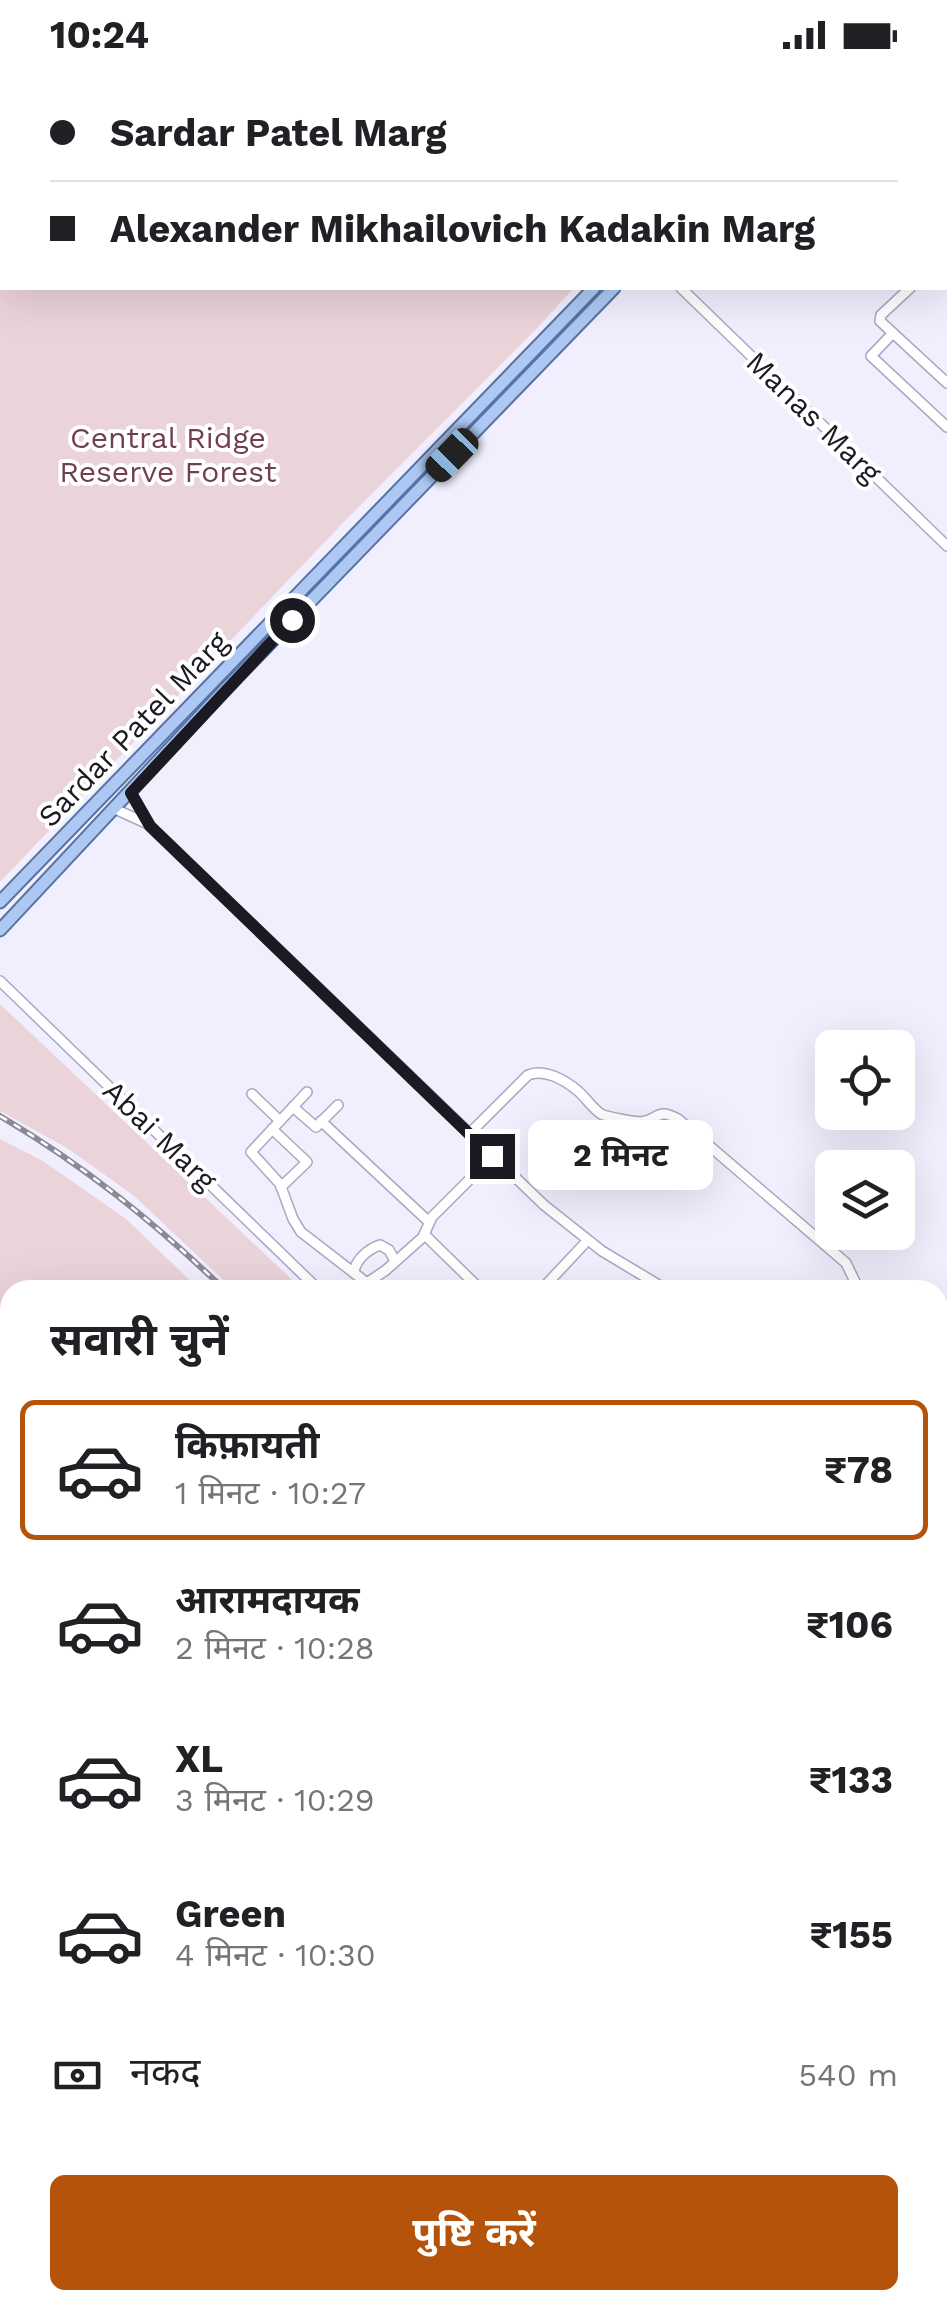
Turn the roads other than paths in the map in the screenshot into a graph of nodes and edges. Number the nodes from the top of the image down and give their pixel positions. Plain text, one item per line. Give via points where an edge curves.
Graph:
1 (592, 290) edge
2 (612, 290) edge
3 (683, 290) edge
4 (908, 290) edge
5 (893, 333) junction
6 (947, 383) edge
7 (947, 427) edge
8 (947, 546) edge
9 (131, 793) junction
10 (115, 809) junction
11 (150, 826) junction
12 (0, 902) edge
13 (0, 930) edge
14 (0, 981) edge
15 (307, 1092) dead end
16 (252, 1094) dead end
17 (338, 1104) dead end
18 (293, 1107) junction
19 (280, 1120) junction
20 (321, 1122) junction
21 (272, 1129) junction
22 (470, 1133) junction
23 (492, 1156) junction
24 (281, 1186) junction
25 (429, 1222) junction
26 (424, 1234) junction
27 (587, 1241) junction
28 (396, 1262) junction
29 (354, 1273) junction
30 (309, 1280) edge
31 (362, 1280) edge
32 (377, 1280) edge
33 (471, 1280) edge
34 (551, 1280) edge
35 (650, 1280) edge
36 (854, 1280) edge

1 - 12 main road, Sardar Patel Marg
2 - 9 main road, Sardar Patel Marg
3 - 8 street, Manas Marg
4 - 5 street via 880,318
5 - 6 street
5 - 7 street via 871,356
9 - 10 main road, Sardar Patel Marg
9 - 11 street
10 - 11 street
10 - 13 main road, Sardar Patel Marg
11 - 22 street
14 - 30 street, Abai Marg
15 - 18 street
16 - 19 street
17 - 20 street
18 - 19 street
18 - 20 street via 316,1127
19 - 21 street
20 - 25 street
21 - 24 street via 250,1152
21 - 24 street via 307,1162
22 - 23 street
22 - 36 street via 534,1072 576,1089 601,1114 638,1122 668,1113 846,1263
23 - 25 street
23 - 27 street
24 - 29 street via 302,1232
25 - 26 street
26 - 28 street
26 - 33 street
27 - 34 street
27 - 35 street
28 - 29 street via 380,1245 359,1260
28 - 32 street
29 - 31 street

